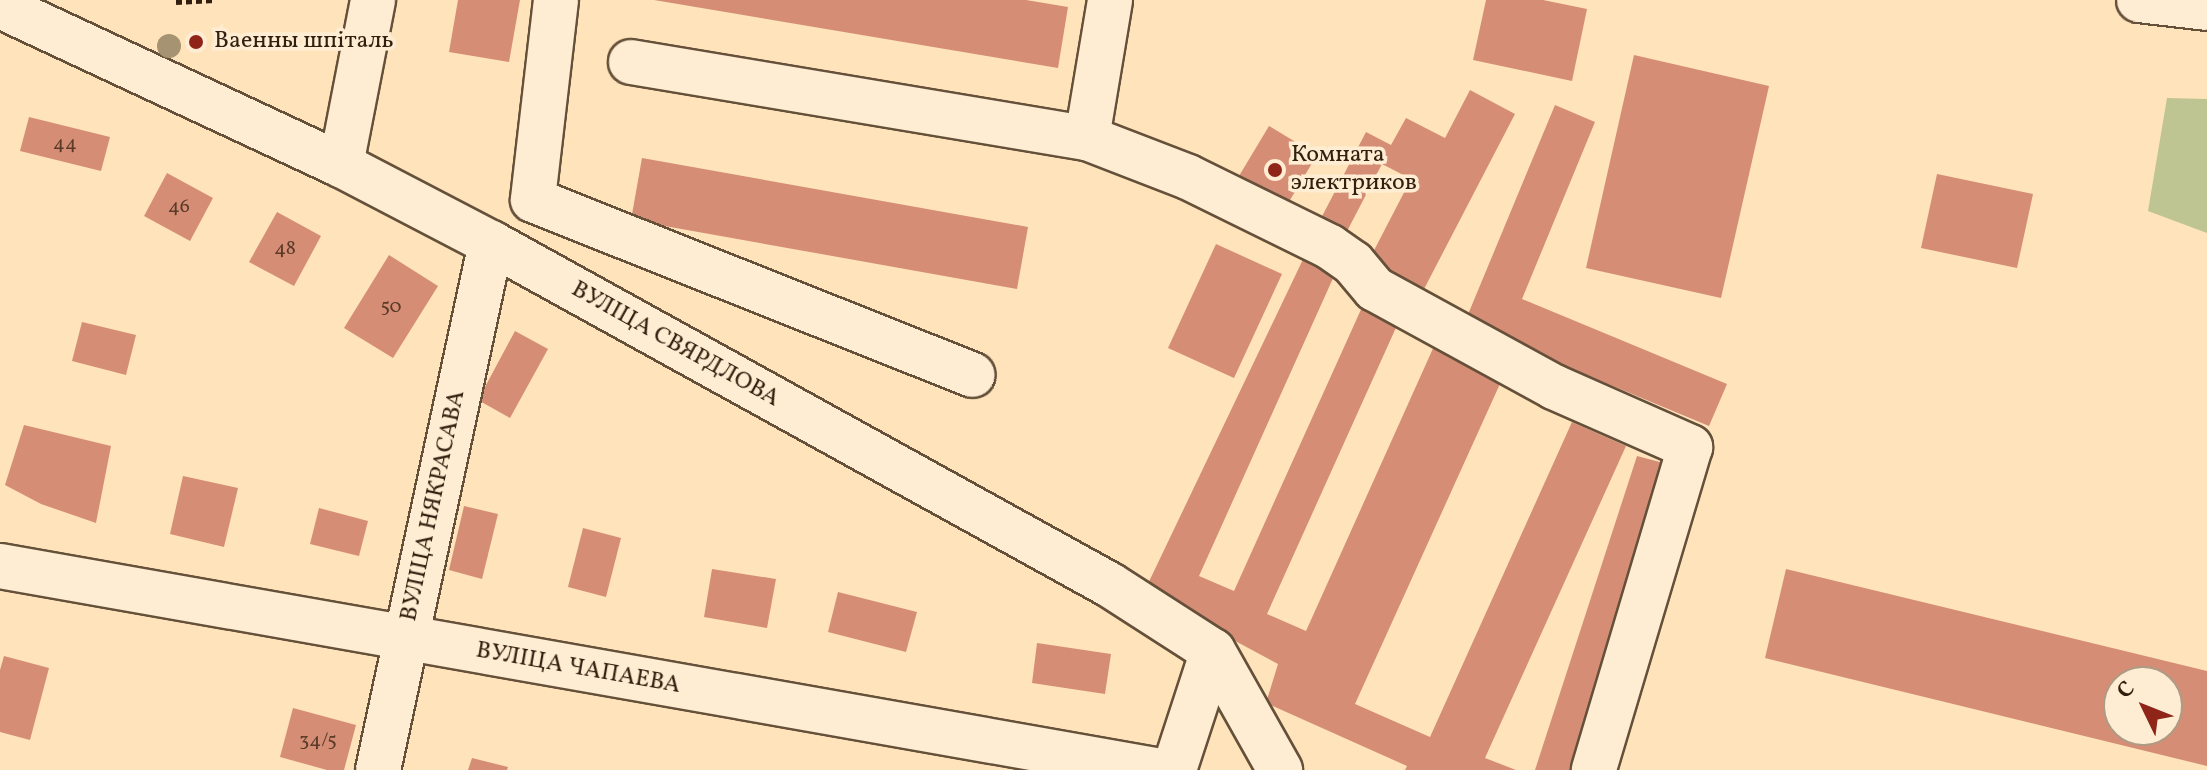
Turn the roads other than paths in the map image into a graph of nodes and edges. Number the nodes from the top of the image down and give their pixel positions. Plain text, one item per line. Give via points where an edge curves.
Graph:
1 (373, 0) edge
2 (556, 0) edge
3 (1110, 0) edge
4 (2139, 0) edge
5 (0, 6) edge
6 (2207, 8) edge
7 (631, 62) dead end
8 (1087, 138) junction
9 (341, 165) junction
10 (491, 243) junction
11 (972, 375) dead end
12 (0, 566) edge
13 (405, 639) junction
14 (1213, 651) junction
15 (378, 770) edge
16 (1156, 770) edge
17 (1174, 770) edge
18 (1280, 770) edge
19 (1594, 770) edge

1 - 9 street
2 - 11 street via 533,200
3 - 8 street
4 - 6 street
5 - 9 street, ВУЛІЦА СВЯРДЛОВА
7 - 8 street
8 - 19 street via 1188,177 1330,247 1375,289 1554,387 1690,447
9 - 10 street, ВУЛІЦА СВЯРДЛОВА
10 - 13 street, ВУЛІЦА НЯКРАСАВА
10 - 14 street, ВУЛІЦА СВЯРДЛОВА via 1110,585
12 - 13 street, ВУЛІЦА ЧАПАЕВА
13 - 15 street, ВУЛІЦА НЯКРАСАВА
13 - 16 street, ВУЛІЦА ЧАПАЕВА
14 - 17 street
14 - 18 street, ВУЛІЦА СВЯРДЛОВА

